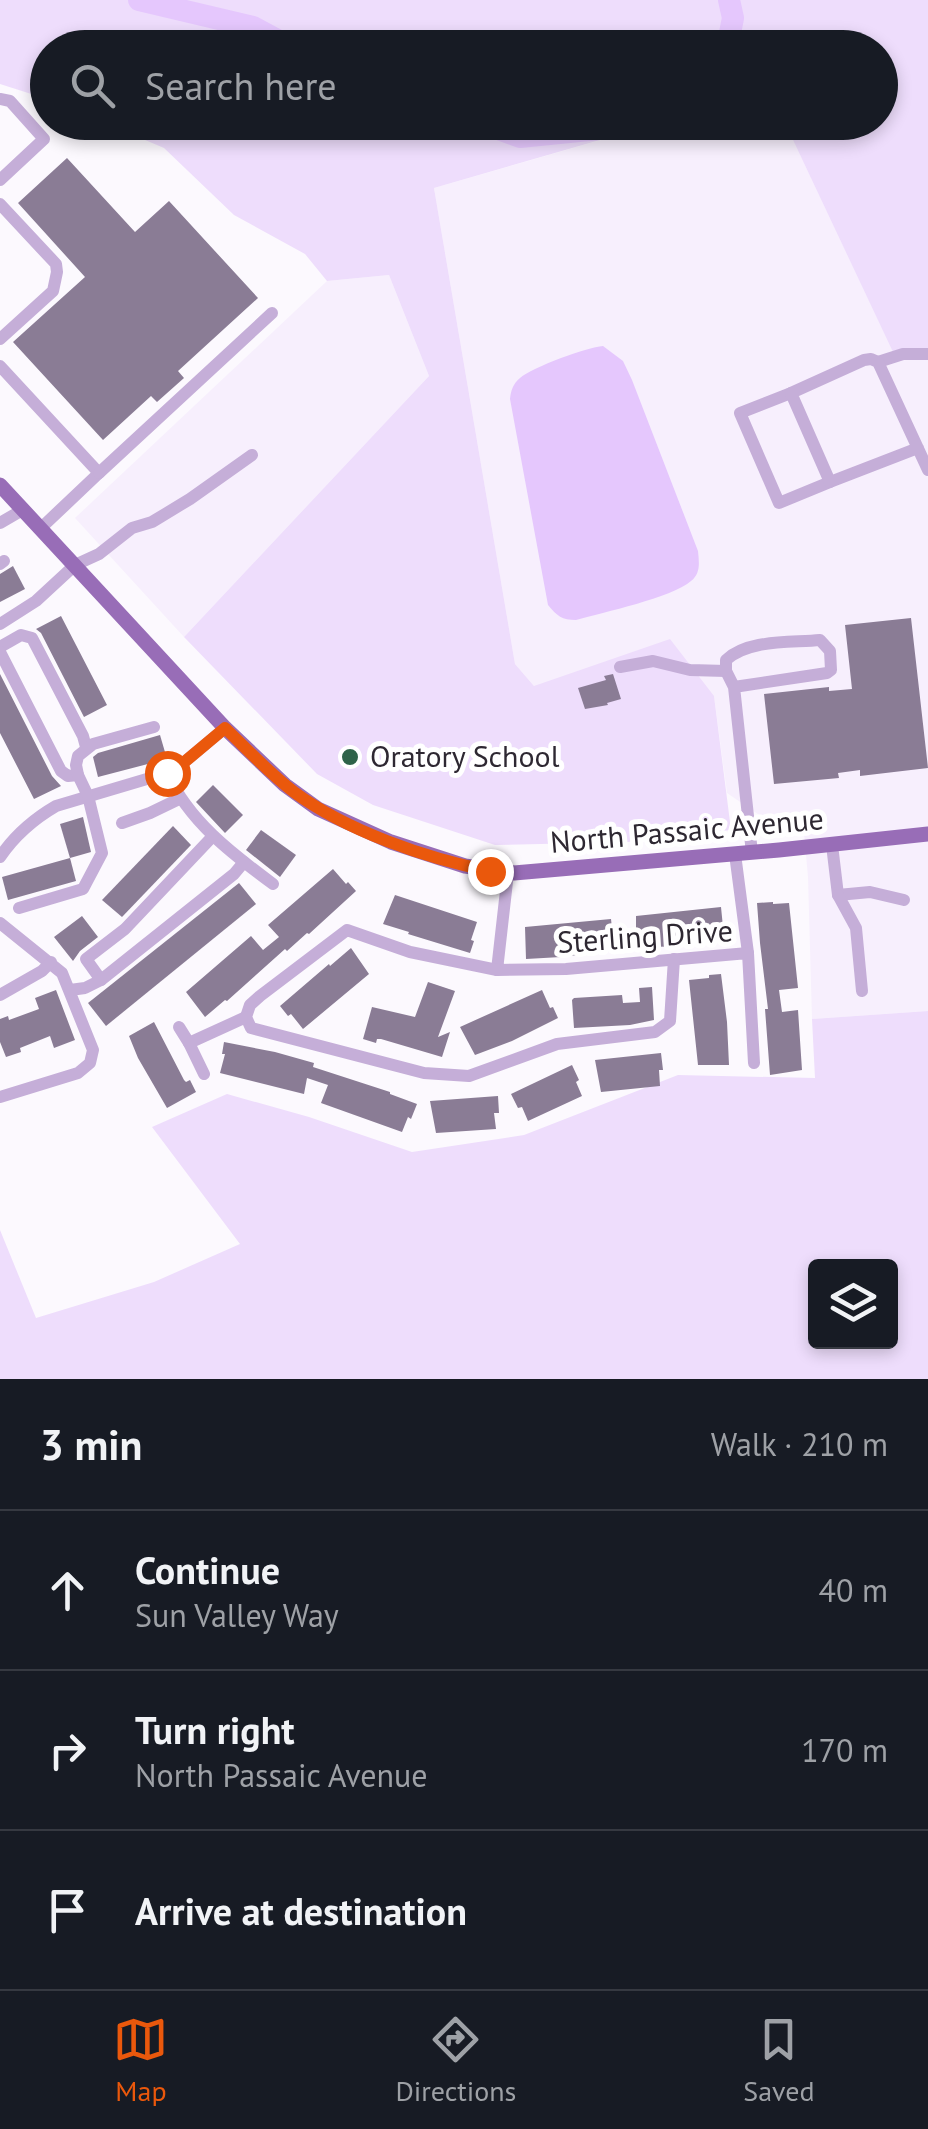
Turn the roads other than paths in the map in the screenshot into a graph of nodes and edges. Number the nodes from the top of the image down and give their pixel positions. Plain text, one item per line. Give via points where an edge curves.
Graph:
1 (0, 99) edge
2 (30, 123) edge
3 (43, 140) edge
4 (0, 180) edge
5 (0, 204) edge
6 (272, 313) dead end
7 (0, 339) edge
8 (928, 354) edge
9 (878, 362) junction
10 (0, 366) edge
11 (792, 392) junction
12 (918, 448) junction
13 (252, 454) dead end
14 (928, 470) edge
15 (99, 473) junction
16 (830, 482) junction
17 (0, 485) edge
18 (24, 509) junction
19 (0, 523) edge
20 (41, 528) junction
21 (75, 566) junction
22 (0, 624) edge
23 (3, 647) edge
24 (620, 666) dead end
25 (726, 670) junction
26 (734, 686) junction
27 (154, 727) dead end
28 (225, 728) junction
29 (86, 747) junction
30 (167, 773) junction
31 (78, 775) junction
32 (88, 796) junction
33 (179, 799) junction
34 (122, 823) dead end
35 (928, 834) edge
36 (214, 836) junction
37 (832, 844) junction
38 (752, 853) junction
39 (735, 854) junction
40 (0, 858) edge
41 (244, 862) junction
42 (508, 873) junction
43 (273, 884) dead end
44 (838, 895) junction
45 (904, 900) dead end
46 (20, 908) dead end
47 (0, 923) edge
48 (748, 953) junction
49 (674, 959) junction
50 (51, 962) junction
51 (497, 970) junction
52 (100, 980) junction
53 (70, 990) junction
54 (862, 992) dead end
55 (0, 994) edge
56 (248, 1011) junction
57 (180, 1026) dead end
58 (189, 1043) junction
59 (754, 1063) dead end
60 (204, 1074) dead end
61 (0, 1097) edge

1 - 2 street
3 - 4 street
5 - 7 street via 58,272 53,291
6 - 15 street
8 - 9 street
9 - 11 street via 864,360
9 - 12 street
10 - 15 street
11 - 16 street
11 - 16 street via 740,413 779,503
12 - 14 street
12 - 16 street
13 - 21 street
15 - 20 street
17 - 18 main road, North Passaic Avenue
18 - 19 street
18 - 20 main road, North Passaic Avenue
20 - 21 main road, North Passaic Avenue
21 - 22 street
21 - 28 main road, North Passaic Avenue
22 - 23 street
23 - 29 street via 21,635 32,638
23 - 31 street via 62,771
24 - 25 street via 653,661
25 - 26 street
25 - 26 street via 732,654 756,646 820,640 830,651 827,674
26 - 38 street
27 - 29 street
28 - 30 street
28 - 42 main road, North Passaic Avenue via 284,785 340,820 465,866
29 - 31 street via 78,756
30 - 32 street
30 - 33 street
31 - 32 street
32 - 40 street via 40,816
32 - 46 street via 102,854 83,889
33 - 34 street
33 - 36 street
35 - 37 main road, North Passaic Avenue
36 - 41 street
36 - 52 street via 125,929 86,959
37 - 38 main road, North Passaic Avenue
37 - 44 street
38 - 39 main road, North Passaic Avenue
39 - 42 main road, North Passaic Avenue
39 - 48 street
41 - 43 street
41 - 52 street
42 - 51 street
44 - 45 street via 870,892
44 - 54 street via 856,928
47 - 50 street
48 - 49 street, Sterling Drive
48 - 59 street, Sterling Drive
49 - 51 street, Sterling Drive
49 - 56 street via 670,1021 655,1032 557,1044 469,1076 424,1074 251,1028
50 - 53 street
50 - 55 street
51 - 56 street, Sterling Drive via 410,952 347,930
52 - 53 street
53 - 61 street via 94,1050 90,1063 78,1073
56 - 58 street
57 - 58 street
58 - 60 street

